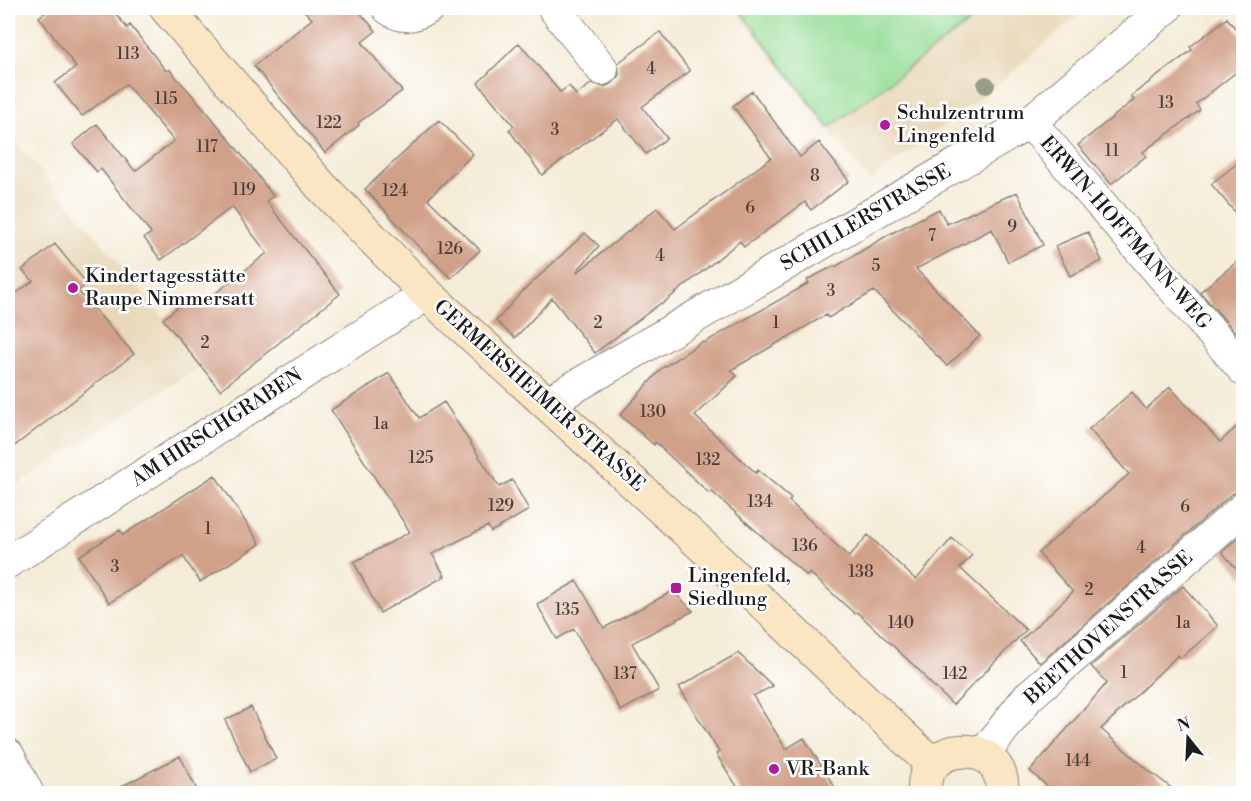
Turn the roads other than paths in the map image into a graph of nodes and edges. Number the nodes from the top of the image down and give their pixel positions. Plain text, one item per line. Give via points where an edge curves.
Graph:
1 (166, 8) edge
2 (388, 8) edge
3 (428, 8) edge
4 (554, 8) edge
5 (1166, 8) edge
6 (602, 69) dead end
7 (1030, 122) junction
8 (427, 294) junction
9 (1244, 370) edge
10 (547, 403) junction
11 (1244, 508) edge
12 (8, 562) edge
13 (8, 755) edge
14 (983, 755) junction
15 (929, 779) edge
16 (28, 794) edge
17 (1002, 794) edge

1 - 8 main road, GERMERSHEIMER STRASSE via 321,186
2 - 3 street via 397,15 414,15
4 - 6 street
5 - 7 street, SCHILLERSTRASSE
7 - 9 street, ERWIN-HOFFMANN-WEG
7 - 10 street, SCHILLERSTRASSE
8 - 10 main road, GERMERSHEIMER STRASSE
8 - 12 street, AM HIRSCHGRABEN
10 - 15 main road, GERMERSHEIMER STRASSE via 709,552
11 - 14 street, BEETHOVENSTRASSE via 1028,697
13 - 16 street
14 - 15 main road via 973,751 951,752 941,757
14 - 17 main road via 999,774

